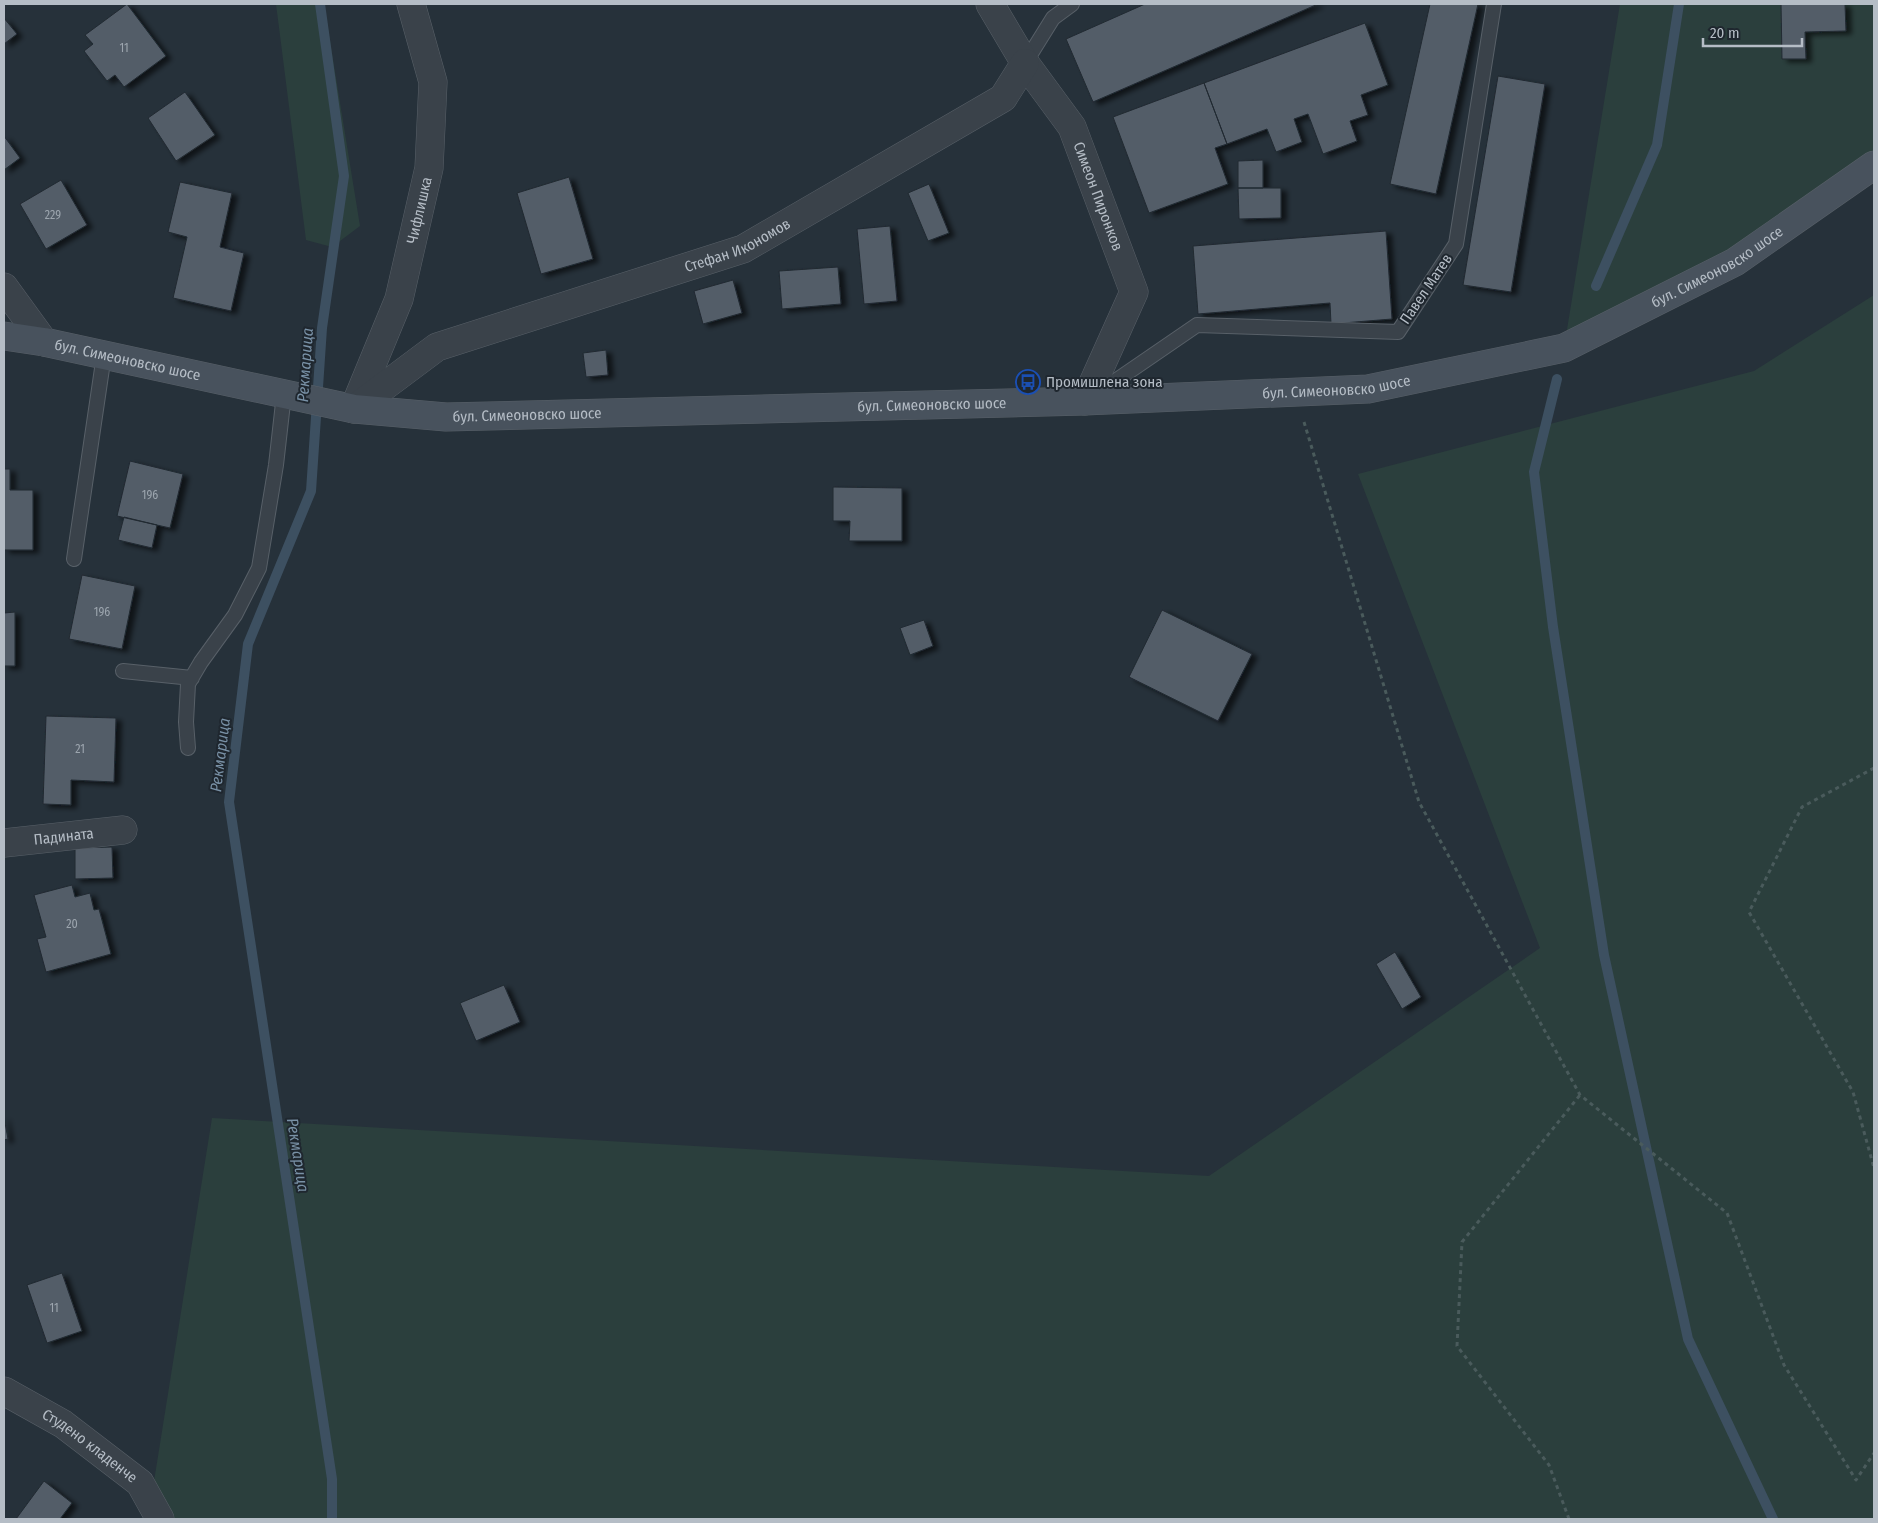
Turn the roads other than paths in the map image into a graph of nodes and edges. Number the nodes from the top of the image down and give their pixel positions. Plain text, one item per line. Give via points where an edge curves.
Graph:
1 (411, 4) edge
2 (990, 4) edge
3 (1072, 4) edge
4 (1494, 4) edge
5 (1026, 63) junction
6 (1874, 165) edge
7 (4, 288) edge
8 (4, 336) edge
9 (44, 342) junction
10 (104, 355) junction
11 (290, 396) junction
12 (1085, 401) junction
13 (346, 408) junction
14 (74, 559) dead end
15 (123, 671) dead end
16 (192, 678) junction
17 (188, 748) dead end
18 (123, 830) dead end
19 (4, 843) edge
20 (4, 1391) edge
21 (160, 1519) edge

1 - 13 street, Чифлишка via 433,82 429,168 398,299
2 - 5 street, Симеон Пиронков
3 - 5 lane, Стефан Икономов via 1053,18
4 - 12 lane, Павел Матев via 1456,244 1398,332 1197,325
5 - 12 street, Симеон Пиронков via 1072,127 1134,292
5 - 13 street, Стефан Икономов via 1002,98 743,249 437,347
6 - 12 street, бул. Симеоновско шосе via 1735,262 1564,348 1368,389
7 - 9 street
8 - 9 street, бул. Симеоновско шосе
9 - 10 street, бул. Симеоновско шосе
10 - 11 street, бул. Симеоновско шосе
10 - 14 lane
11 - 13 street, бул. Симеоновско шосе
11 - 16 lane via 259,568 235,615
12 - 13 street, бул. Симеоновско шосе via 446,417
15 - 16 lane
16 - 17 lane via 188,684
18 - 19 street, Падината
20 - 21 street, Студено кладенче via 63,1424 140,1483

